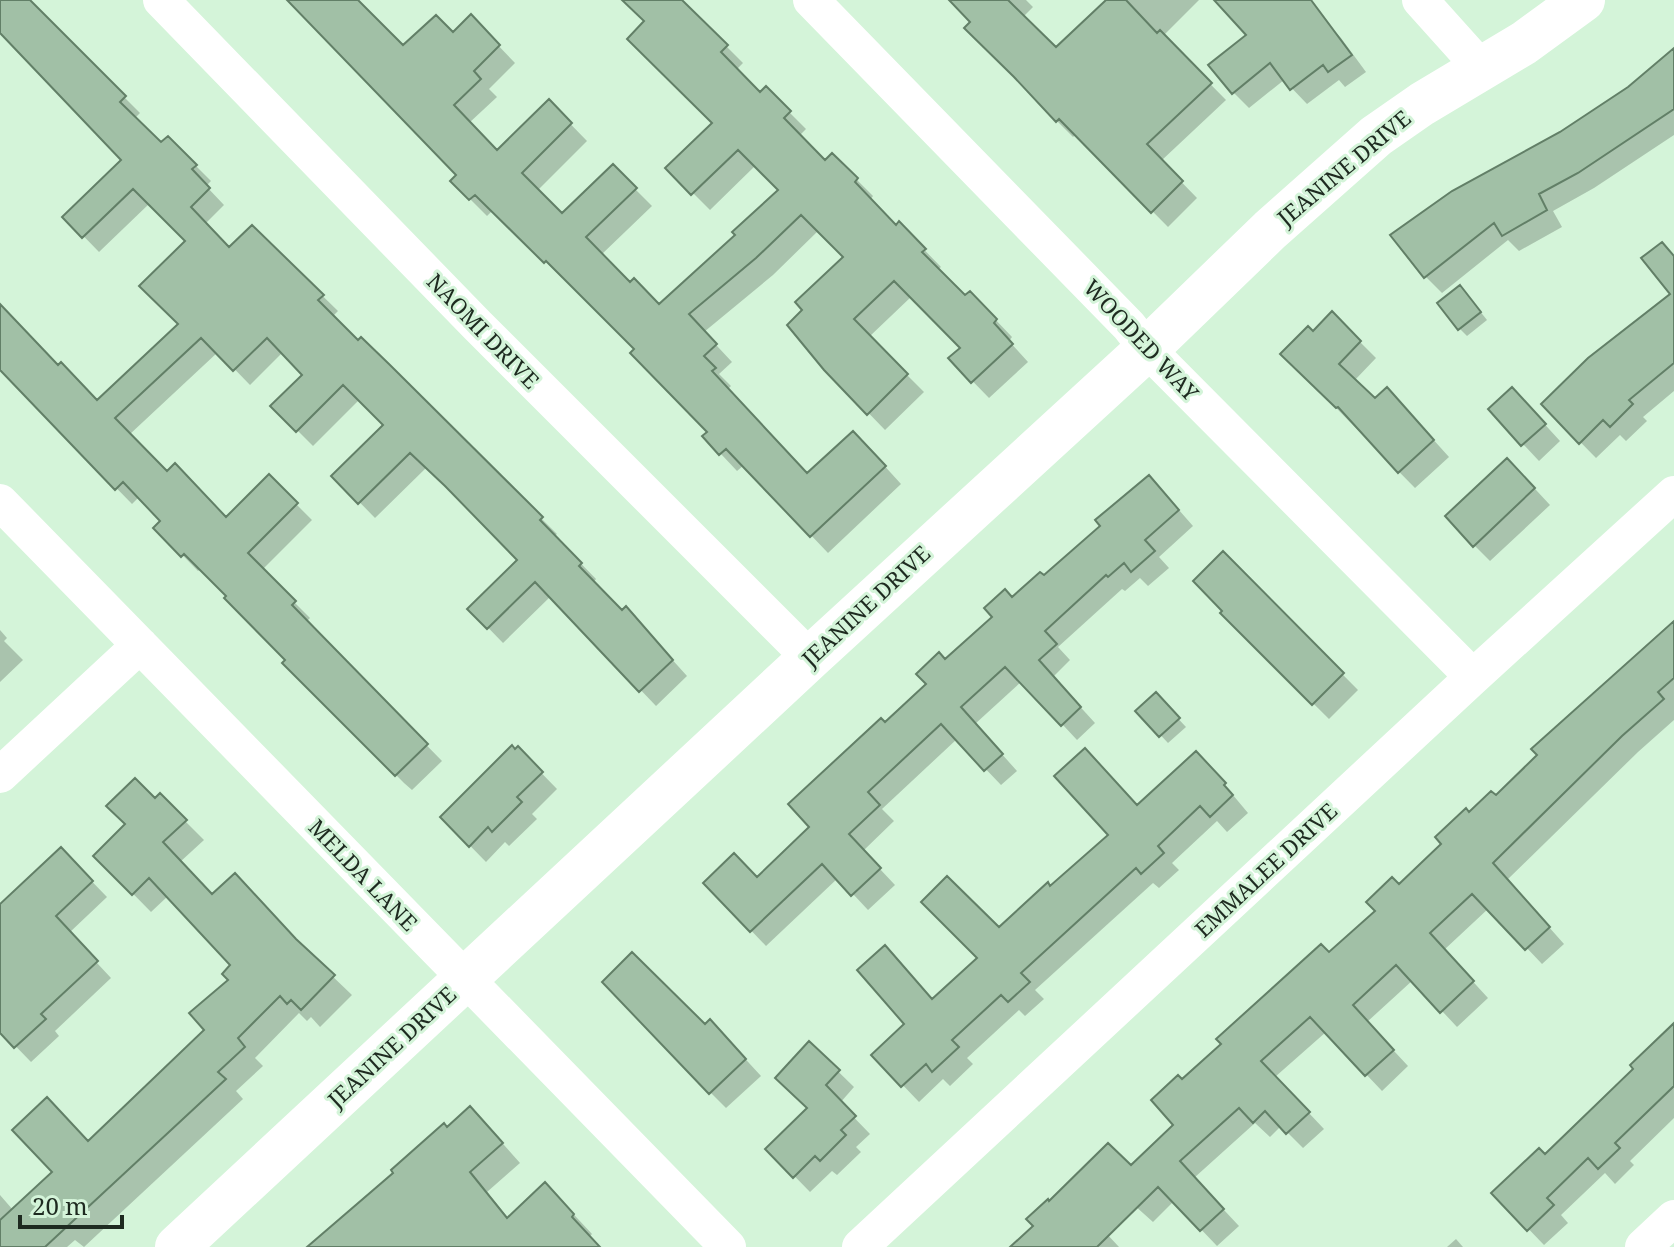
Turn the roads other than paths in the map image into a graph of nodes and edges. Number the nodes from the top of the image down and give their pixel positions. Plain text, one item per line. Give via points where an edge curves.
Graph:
1 (161, 0) edge
2 (811, 0) edge
3 (1420, 0) edge
4 (1583, 0) edge
5 (1482, 69) junction
6 (1147, 349) junction
7 (1674, 494) edge
8 (0, 502) edge
9 (140, 645) junction
10 (810, 658) junction
11 (1473, 677) junction
12 (0, 775) edge
13 (464, 979) junction
14 (1674, 1218) edge
15 (177, 1247) edge
16 (728, 1247) edge
17 (860, 1247) edge
18 (1643, 1247) edge

1 - 10 street, NAOMI DRIVE
2 - 6 street, WOODED WAY
3 - 5 street
4 - 5 street, JEANINE DRIVE
5 - 6 street, JEANINE DRIVE via 1376,136
6 - 10 street, JEANINE DRIVE
6 - 11 street, WOODED WAY
7 - 11 street, EMMALEE DRIVE
8 - 9 street, MELDA LANE
9 - 12 street
9 - 13 street, MELDA LANE
10 - 13 street, JEANINE DRIVE
11 - 17 street, EMMALEE DRIVE
13 - 15 street, JEANINE DRIVE
13 - 16 street, MELDA LANE
14 - 18 street

